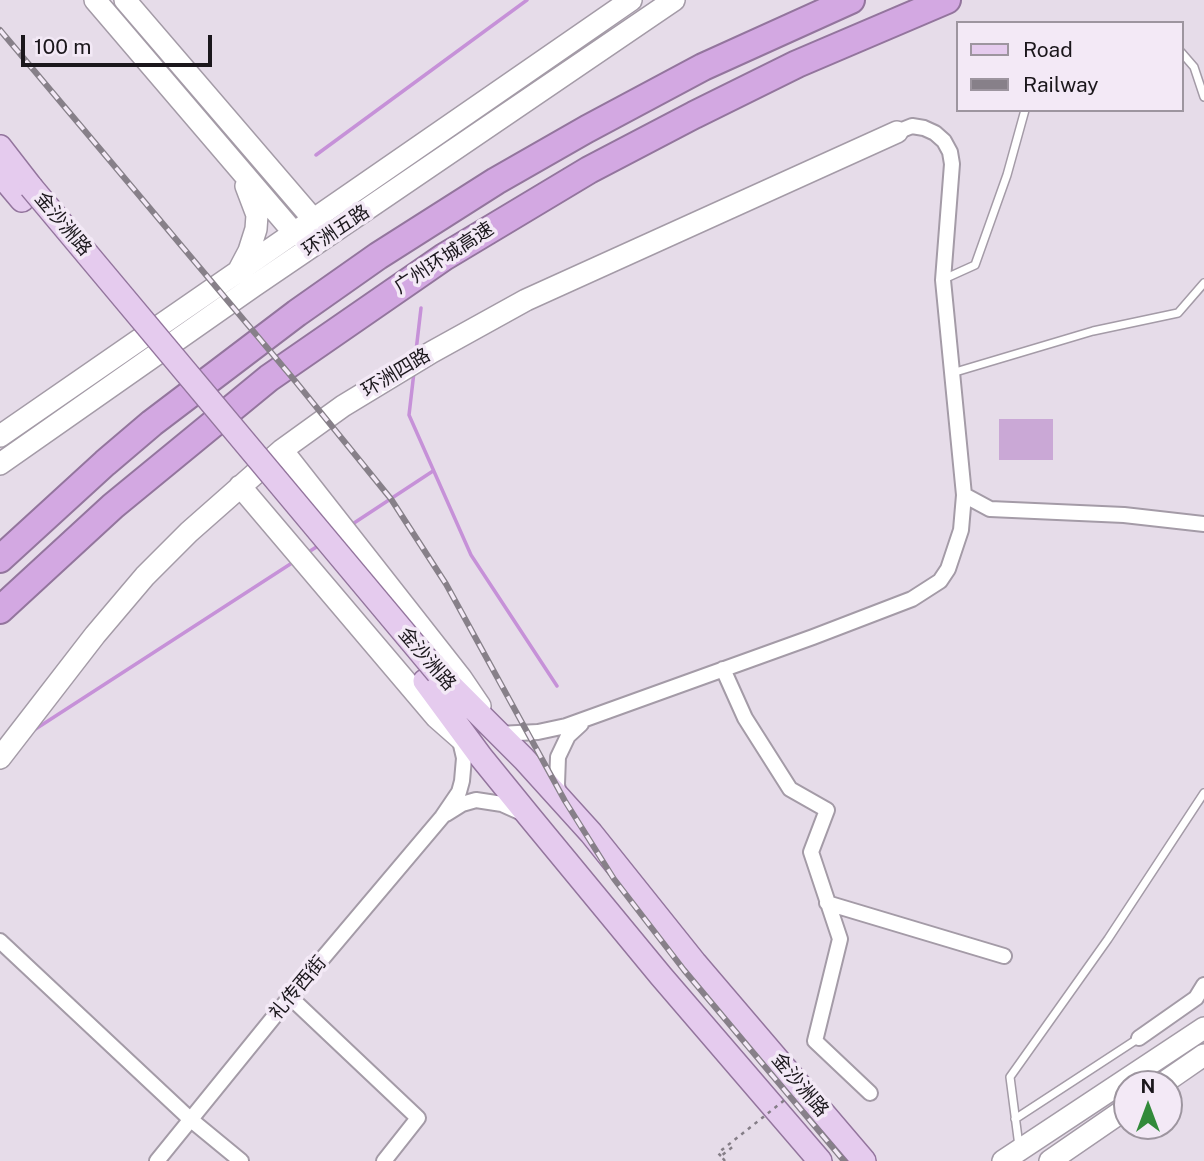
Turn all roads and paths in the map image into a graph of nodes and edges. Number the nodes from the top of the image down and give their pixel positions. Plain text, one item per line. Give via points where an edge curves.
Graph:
1 (125, 0) edge
2 (634, 0) edge
3 (674, 0) edge
4 (851, 0) edge
5 (947, 0) edge
6 (96, 3) edge
7 (637, 24) junction
8 (1183, 54) edge
9 (1204, 97) edge
10 (1024, 112) edge
11 (897, 132) joint
12 (0, 147) edge
13 (250, 148) junction
14 (234, 162) junction
15 (0, 174) edge
16 (27, 193) junction
17 (314, 220) junction
18 (295, 234) junction
19 (320, 242) junction
20 (238, 272) junction
21 (943, 280) junction
22 (1204, 283) edge
23 (952, 373) junction
24 (3, 428) edge
25 (22, 447) junction
26 (282, 450) junction
27 (0, 464) edge
28 (240, 486) junction
29 (964, 495) junction
30 (1204, 524) edge
31 (0, 559) edge
32 (0, 610) edge
33 (723, 668) junction
34 (431, 677) junction
35 (591, 717) junction
36 (457, 728) junction
37 (498, 734) junction
38 (0, 758) edge
39 (1204, 793) edge
40 (560, 798) junction
41 (529, 816) junction
42 (442, 817) junction
43 (827, 903) junction
44 (0, 941) edge
45 (1004, 956) dead end
46 (1204, 985) edge
47 (290, 997) junction
48 (1204, 1028) edge
49 (1139, 1038) joint
50 (1204, 1055) edge
51 (1182, 1070) edge
52 (811, 1079) dead end
53 (870, 1093) dead end
54 (1113, 1118) edge
55 (190, 1119) junction
56 (1015, 1119) junction
57 (735, 1144) dead end
58 (1011, 1155) edge
59 (720, 1156) junction
60 (157, 1161) edge
61 (241, 1161) edge
62 (384, 1161) edge
63 (726, 1161) edge
64 (820, 1161) edge
65 (864, 1161) edge
66 (1050, 1161) edge

1 - 13 street
2 - 7 street
2 - 17 street, 环洲五路
3 - 7 street, 环洲五路
4 - 31 highway, 广州环城高速 via 726,56 597,123 387,251 152,423
5 - 32 highway, 广州环城高速 via 797,64 694,115 589,170 399,286 270,378 113,506
6 - 14 street
7 - 19 street, 环洲五路
8 - 9 lane via 1194,67
10 - 21 lane via 975,265
11 - 21 street via 912,126 925,128 944,141 950,152
11 - 26 street, 环洲四路 via 526,300 363,394
12 - 16 main road, 金沙洲路
13 - 14 street
13 - 17 street
14 - 18 street
14 - 20 street via 257,215 253,242
15 - 16 main road, 金沙洲路
16 - 34 main road, 金沙洲路, bridge
17 - 18 street, 环洲五路
17 - 19 street
18 - 19 street
18 - 20 street, 环洲五路
19 - 25 street, 环洲五路
20 - 24 street, 环洲五路
21 - 23 street
22 - 23 lane via 1178,313 1093,331
23 - 29 street
24 - 25 street
25 - 27 street, 环洲五路
26 - 28 street, 环洲四路
26 - 37 street via 461,678
28 - 36 street via 436,717
28 - 38 street, 环洲四路 via 128,596
29 - 30 street via 990,509
29 - 33 street via 955,552 940,581 873,615
33 - 35 street
33 - 43 street via 745,718 790,789 827,810 811,852
34 - 36 main road, 金沙洲路
34 - 37 main road, 金沙洲路
35 - 37 street via 552,730
35 - 40 street via 562,744 556,769
36 - 41 main road, 金沙洲路
36 - 42 street via 464,758 462,781
37 - 40 main road, 金沙洲路
39 - 56 lane via 1010,1077
40 - 65 main road, 金沙洲路
41 - 42 street via 502,804 476,800
41 - 64 main road, 金沙洲路
42 - 47 street, 礼传西街
43 - 45 street
43 - 53 street via 840,939 815,1041
44 - 55 street
46 - 49 street via 1196,998
47 - 55 street, 礼传西街
47 - 62 street via 418,1118
48 - 58 street
49 - 56 lane
50 - 51 street
52 - 59 path, bridge via 718,1153
54 - 66 street
55 - 60 street, 礼传西街
55 - 61 street
56 - 58 lane
57 - 59 path, bridge
59 - 63 path, bridge

